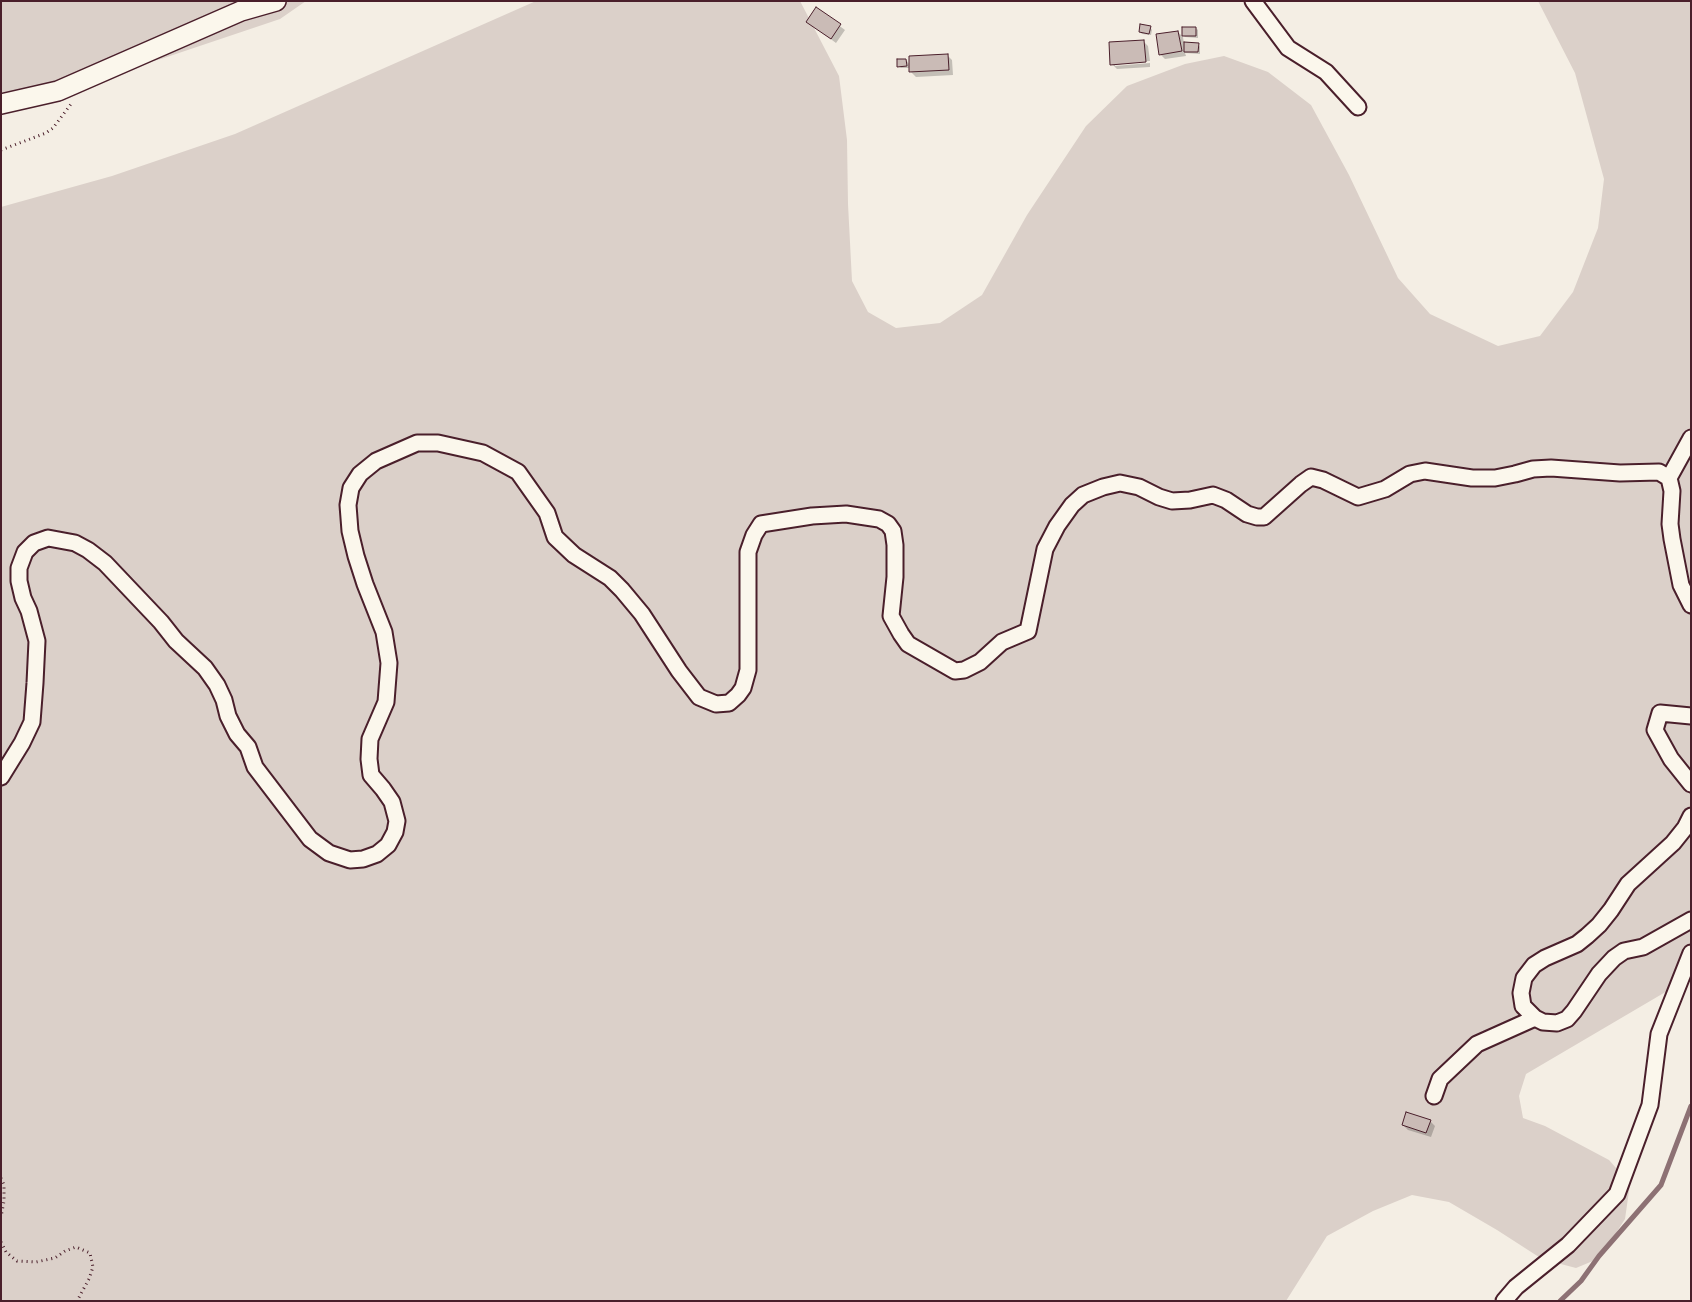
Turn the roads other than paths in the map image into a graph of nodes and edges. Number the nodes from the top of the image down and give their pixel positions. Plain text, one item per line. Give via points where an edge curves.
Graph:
1 (276, 1) edge
2 (1253, 1) edge
3 (1, 104) edge
4 (1358, 107) dead end
5 (1691, 438) edge
6 (1669, 478) junction
7 (1691, 605) edge
8 (1691, 716) edge
9 (1, 777) edge
10 (1691, 784) edge
11 (1691, 816) edge
12 (1691, 920) edge
13 (1691, 953) edge
14 (1535, 1018) junction
15 (1434, 1096) dead end
16 (1504, 1301) edge

1 - 3 street via 241,11 58,91
2 - 4 street via 1288,48 1326,72
5 - 6 street
6 - 7 street via 1672,539 1681,585
6 - 9 street via 1659,472 1551,468 1495,478 1425,472 1410,474 1385,489 1358,497 1311,477 1264,517 1247,514 1213,495 1172,500 1138,487 1120,484 1103,487 1083,495 1053,533 1045,549 1028,631 1002,642 980,662 955,671 908,644 891,616 895,544 888,524 879,519 846,514 761,524 748,552 748,670 738,695 729,703 716,704 699,697 622,590 555,537 547,513 518,472 483,453 438,442 418,443 376,461 360,474 351,488 348,505 356,556 384,632 389,663 386,702 370,739 369,760 371,775 392,802 398,821 388,845 377,854 350,860 330,853 310,839 255,766 248,747 228,716 217,685 205,668 176,641 118,575 75,543 48,538 34,543 25,552 19,568 23,598 37,641 37,667 32,722
8 - 10 street via 1660,713 1655,730 1670,759
11 - 14 street via 1673,843 1628,884 1599,925 1576,944 1534,965 1524,978 1521,993 1523,1006
12 - 14 street via 1643,947 1624,951 1614,958 1567,1019 1557,1023
13 - 16 street via 1659,1034 1650,1105 1617,1194 1568,1245 1516,1287
14 - 15 street via 1478,1044 1440,1078

